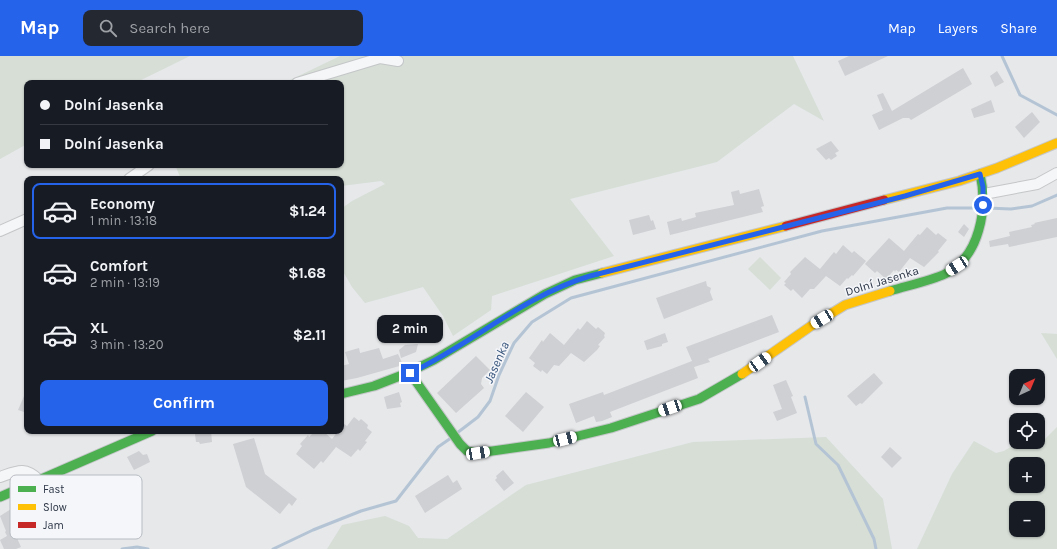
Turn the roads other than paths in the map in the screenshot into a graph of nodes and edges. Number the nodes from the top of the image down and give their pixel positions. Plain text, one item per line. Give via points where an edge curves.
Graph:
1 (398, 61) dead end
2 (308, 80) edge
3 (1057, 142) edge
4 (145, 168) edge
5 (1057, 173) edge
6 (980, 174) junction
7 (133, 176) edge
8 (984, 194) junction
9 (24, 220) edge
10 (0, 231) edge
11 (410, 373) junction
12 (344, 393) edge
13 (145, 434) edge
14 (33, 475) edge
15 (51, 475) edge
16 (0, 477) edge
17 (10, 493) edge
18 (0, 497) edge

1 - 2 street via 380,58
3 - 6 street
4 - 7 street
5 - 8 street via 1037,184
6 - 8 street, Dolní Jasenka
6 - 11 street via 905,196 590,276 534,300 445,355
8 - 11 street, Dolní Jasenka via 978,231 967,253 957,266 945,274 845,305 749,370 699,399 611,428 549,443 478,453 467,450 460,444
9 - 10 street
11 - 12 street
13 - 15 street
14 - 16 street via 24,470
17 - 18 street

